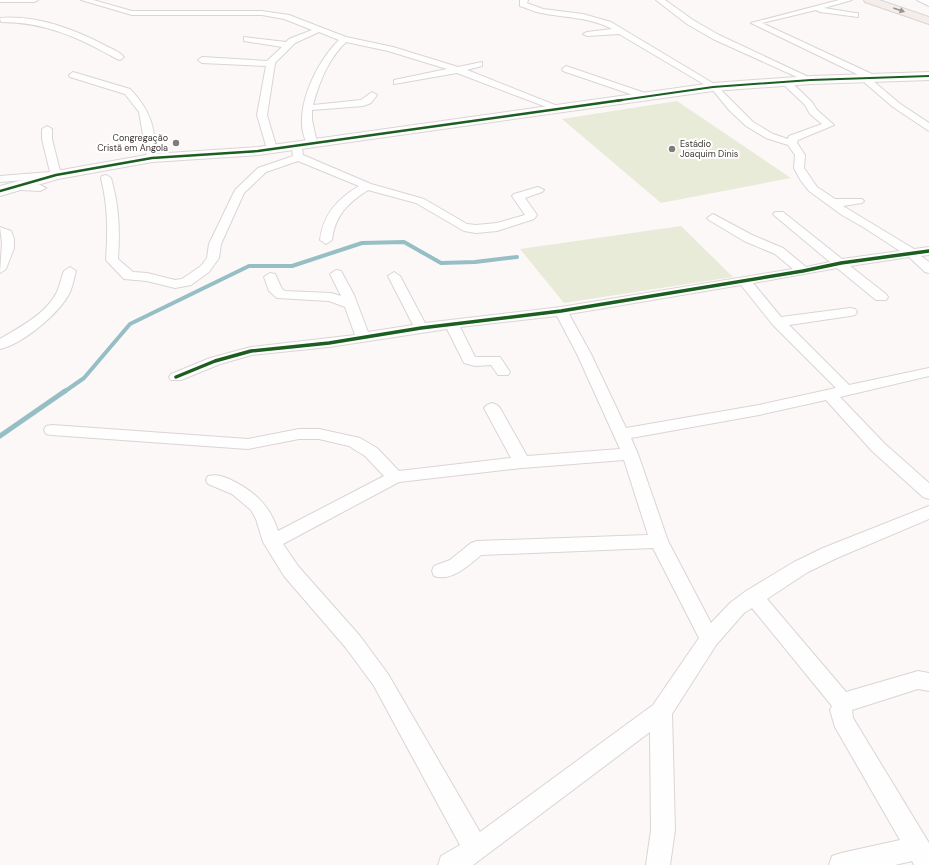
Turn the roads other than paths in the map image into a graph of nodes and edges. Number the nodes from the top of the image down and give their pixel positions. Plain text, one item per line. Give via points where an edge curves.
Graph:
1 (0, 0) edge
2 (34, 0) edge
3 (85, 0) edge
4 (524, 0) edge
5 (660, 0) edge
6 (848, 0) edge
7 (869, 0) edge
8 (922, 0) edge
9 (911, 3) dead end
10 (929, 3) edge
11 (810, 8) junction
12 (929, 11) edge
13 (855, 15) dead end
14 (0, 20) edge
15 (929, 21) edge
16 (318, 30) junction
17 (621, 31) junction
18 (587, 34) dead end
19 (247, 39) dead end
20 (344, 39) junction
21 (287, 46) junction
22 (120, 57) dead end
23 (202, 60) dead end
24 (270, 64) junction
25 (479, 64) dead end
26 (566, 68) dead end
27 (458, 70) junction
28 (73, 74) dead end
29 (929, 76) edge
30 (870, 79) junction
31 (929, 79) edge
32 (811, 80) junction
33 (397, 82) dead end
34 (788, 84) junction
35 (715, 88) junction
36 (372, 95) dead end
37 (645, 96) junction
38 (307, 108) junction
39 (560, 109) junction
40 (929, 128) edge
41 (47, 129) dead end
42 (312, 143) junction
43 (792, 143) junction
44 (272, 149) junction
45 (298, 153) junction
46 (150, 163) junction
47 (102, 173) junction
48 (56, 175) junction
49 (0, 179) edge
50 (367, 186) junction
51 (3, 190) edge
52 (538, 190) dead end
53 (858, 201) dead end
54 (831, 203) junction
55 (779, 214) dead end
56 (713, 218) dead end
57 (0, 231) edge
58 (326, 240) dead end
59 (929, 251) edge
60 (911, 253) junction
61 (841, 263) junction
62 (929, 268) edge
63 (0, 269) edge
64 (70, 271) dead end
65 (803, 271) junction
66 (336, 274) dead end
67 (394, 276) dead end
68 (270, 278) dead end
69 (744, 280) junction
70 (881, 297) dead end
71 (350, 304) junction
72 (561, 310) junction
73 (850, 312) dead end
74 (778, 322) junction
75 (452, 325) junction
76 (421, 328) junction
77 (363, 338) junction
78 (0, 345) edge
79 (503, 372) dead end
80 (929, 372) edge
81 (176, 377) dead end
82 (846, 390) junction
83 (830, 395) junction
84 (492, 408) dead end
85 (52, 430) dead end
86 (621, 434) junction
87 (630, 454) junction
88 (522, 462) junction
89 (395, 477) junction
90 (214, 480) dead end
91 (929, 493) edge
92 (929, 512) edge
93 (272, 542) junction
94 (659, 542) junction
95 (441, 571) dead end
96 (753, 596) junction
97 (710, 639) junction
98 (929, 682) edge
99 (843, 704) junction
100 (660, 712) junction
101 (476, 849) junction
102 (922, 856) edge
103 (450, 865) edge
104 (658, 865) edge
105 (841, 865) edge

1 - 2 street
3 - 16 street via 132,12 267,13
4 - 17 street via 522,4 534,9 583,16
5 - 32 street via 704,30
6 - 11 street
7 -> 15 main road
8 - 10 street
9 - 12 main road
11 - 13 street
11 - 30 street via 755,24
14 - 22 street via 57,27 89,40
16 - 20 street
16 - 21 street
17 - 18 street
17 - 35 street
19 - 21 street
20 - 27 street via 390,49
20 - 38 street via 331,52
21 - 24 street
23 - 24 street
24 - 44 street via 262,115
25 - 27 street
26 - 37 street
27 - 33 street
27 - 39 street
28 - 46 street via 130,94 144,112 151,144
29 - 30 street
30 - 31 street
30 - 32 street
30 - 34 street
30 - 40 street via 896,104
32 - 35 street
34 - 35 street
34 - 43 street via 809,104 813,112 829,125 795,136
35 - 37 street
35 - 43 street via 734,110 765,135 778,141
35 - 45 street
36 - 38 street via 363,103
37 - 39 street
38 - 42 street
39 - 42 street
41 - 48 street
42 - 44 street
43 - 54 street via 800,155 799,168 806,181
44 - 46 street
45 - 46 street
45 - 47 street via 294,160 262,170 239,192 217,238 213,258 205,269 180,284 143,276 129,276 112,260 112,202
45 - 50 street
46 - 47 street
47 - 48 street
47 - 51 street via 40,188
48 - 49 street
48 - 51 street
50 - 52 street via 420,201 464,227 476,229 497,227 530,217 518,196
50 - 58 street via 347,198 331,216
53 - 54 street
54 - 60 street
55 - 61 street
56 - 65 street via 748,238 779,251
57 - 63 street via 7,234 8,240 7,254
59 - 60 street
60 - 61 street
60 - 62 street
61 - 65 street
61 - 70 street
64 - 78 street via 62,293 52,306 33,324
65 - 69 street
66 - 71 street
67 - 76 street
68 - 71 street via 276,291 282,295 331,297
69 - 72 street
69 - 74 street
71 - 77 street
72 - 75 street
72 - 86 street
73 - 74 street
74 - 82 street
75 - 76 street
75 - 79 street via 469,360 495,360
76 - 77 street
77 - 81 street via 232,355
80 - 82 street
82 - 83 street
83 - 86 street via 750,413
83 - 91 street via 878,448
84 - 88 street
85 - 89 street via 248,444 299,434 319,434 354,442 371,452
86 - 87 street
87 - 88 street
87 - 94 street
88 - 89 street
89 - 93 street
90 - 93 street via 238,490 257,506 267,524
92 - 96 street via 830,553
93 - 101 street via 291,570 353,642 381,680
94 - 95 street via 477,548 457,564
94 - 97 street
96 - 97 street via 737,608
96 - 99 street
97 - 100 street
98 - 99 street via 918,680
99 - 102 street via 843,720
100 - 101 street
100 - 104 street via 663,830
101 - 103 street
102 - 105 street

